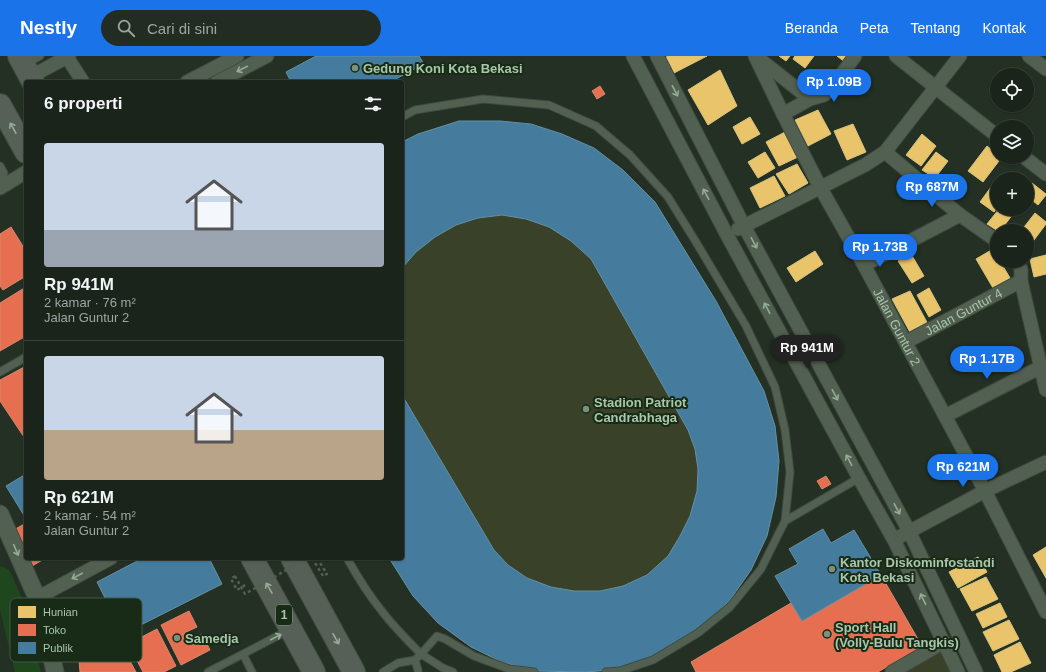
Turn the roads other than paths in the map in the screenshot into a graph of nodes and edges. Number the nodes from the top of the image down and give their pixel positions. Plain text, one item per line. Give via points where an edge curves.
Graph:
1 (237, 56) edge
2 (267, 56) edge
3 (633, 56) edge
4 (657, 56) edge
5 (755, 56) edge
6 (856, 56) edge
7 (896, 56) edge
8 (960, 56) edge
9 (1029, 56) edge
10 (68, 57) edge
11 (1045, 66) edge
12 (29, 67) edge
13 (82, 80) edge
14 (191, 80) edge
15 (221, 80) edge
16 (936, 88) junction
17 (810, 99) junction
18 (0, 105) edge
19 (783, 114) junction
20 (404, 116) edge
21 (990, 130) edge
22 (24, 148) edge
23 (885, 152) junction
24 (1033, 164) edge
25 (0, 166) edge
26 (24, 173) edge
27 (1046, 174) edge
28 (0, 181) edge
29 (820, 187) junction
30 (0, 188) edge
31 (960, 215) junction
32 (744, 226) junction
33 (727, 235) junction
34 (990, 236) edge
35 (864, 265) junction
36 (1020, 268) edge
37 (1021, 281) junction
38 (906, 342) junction
39 (24, 358) edge
40 (1041, 367) junction
41 (0, 372) edge
42 (1046, 390) edge
43 (945, 416) junction
44 (1046, 462) edge
45 (859, 478) junction
46 (985, 491) junction
47 (0, 514) edge
48 (785, 521) junction
49 (909, 531) junction
50 (894, 540) junction
51 (107, 560) edge
52 (253, 560) edge
53 (293, 560) edge
54 (348, 560) edge
55 (36, 598) joint
56 (1046, 612) edge
57 (291, 629) junction
58 (944, 642) junction
59 (243, 654) junction
60 (421, 654) junction
61 (415, 660) junction
62 (53, 662) edge
63 (620, 671) edge
64 (55, 672) edge
65 (208, 672) edge
66 (252, 672) edge
67 (314, 672) edge
68 (354, 672) edge
69 (383, 672) edge
70 (418, 672) edge
71 (453, 672) edge
72 (534, 672) edge
73 (606, 672) edge
74 (892, 672) edge
75 (958, 672) edge
76 (976, 672) edge

1 - 14 street
2 -> 15 street
33 -> 3 street
4 -> 32 street
5 - 17 street
5 - 19 street, Jalan Guntur 2
6 - 17 street via 824,95
7 - 16 street
8 - 16 street
9 - 11 street
10 - 12 street
10 - 13 street
16 - 21 street
16 - 23 street
17 - 19 street
22 -> 18 highway
19 - 29 street, Jalan Guntur 2
20 - 48 lane via 414,110 482,99 549,105 596,126 630,154 668,197 692,235 746,326 775,387 785,430 790,472
23 - 29 street
23 - 31 street
24 - 27 street
25 - 28 lane via 4,173
26 - 30 street
29 - 32 street
29 - 35 street, Jalan Guntur 2
31 - 34 street
31 - 35 street
32 - 33 street
32 -> 49 street
45 -> 33 street
35 - 38 street, Jalan Guntur 2
36 - 37 street
37 - 38 street, Jalan Guntur 4
37 - 40 street
38 - 43 street, Jalan Guntur 2
39 - 41 lane
40 - 42 street
40 - 43 street
43 - 46 street, Jalan Guntur 2
44 - 46 street
45 - 48 lane
45 - 50 street
46 - 49 street
46 - 56 street, Jalan Guntur 2
47 -> 55 street
48 - 63 lane via 761,569 730,606 698,633 653,660
49 - 50 street
49 - 76 street
58 -> 50 street
51 -> 55 street
57 -> 52 highway, 1
53 -> 68 highway
54 - 60 lane via 380,610
59 -> 57 lane
57 - 67 highway, 1
58 - 74 street
58 - 75 street
59 - 65 lane
59 - 66 lane
60 - 61 lane
60 - 71 lane
60 - 72 lane via 437,636 445,638 474,656 510,669
61 - 69 lane via 398,663
61 - 70 lane
62 - 64 street
63 - 73 lane

